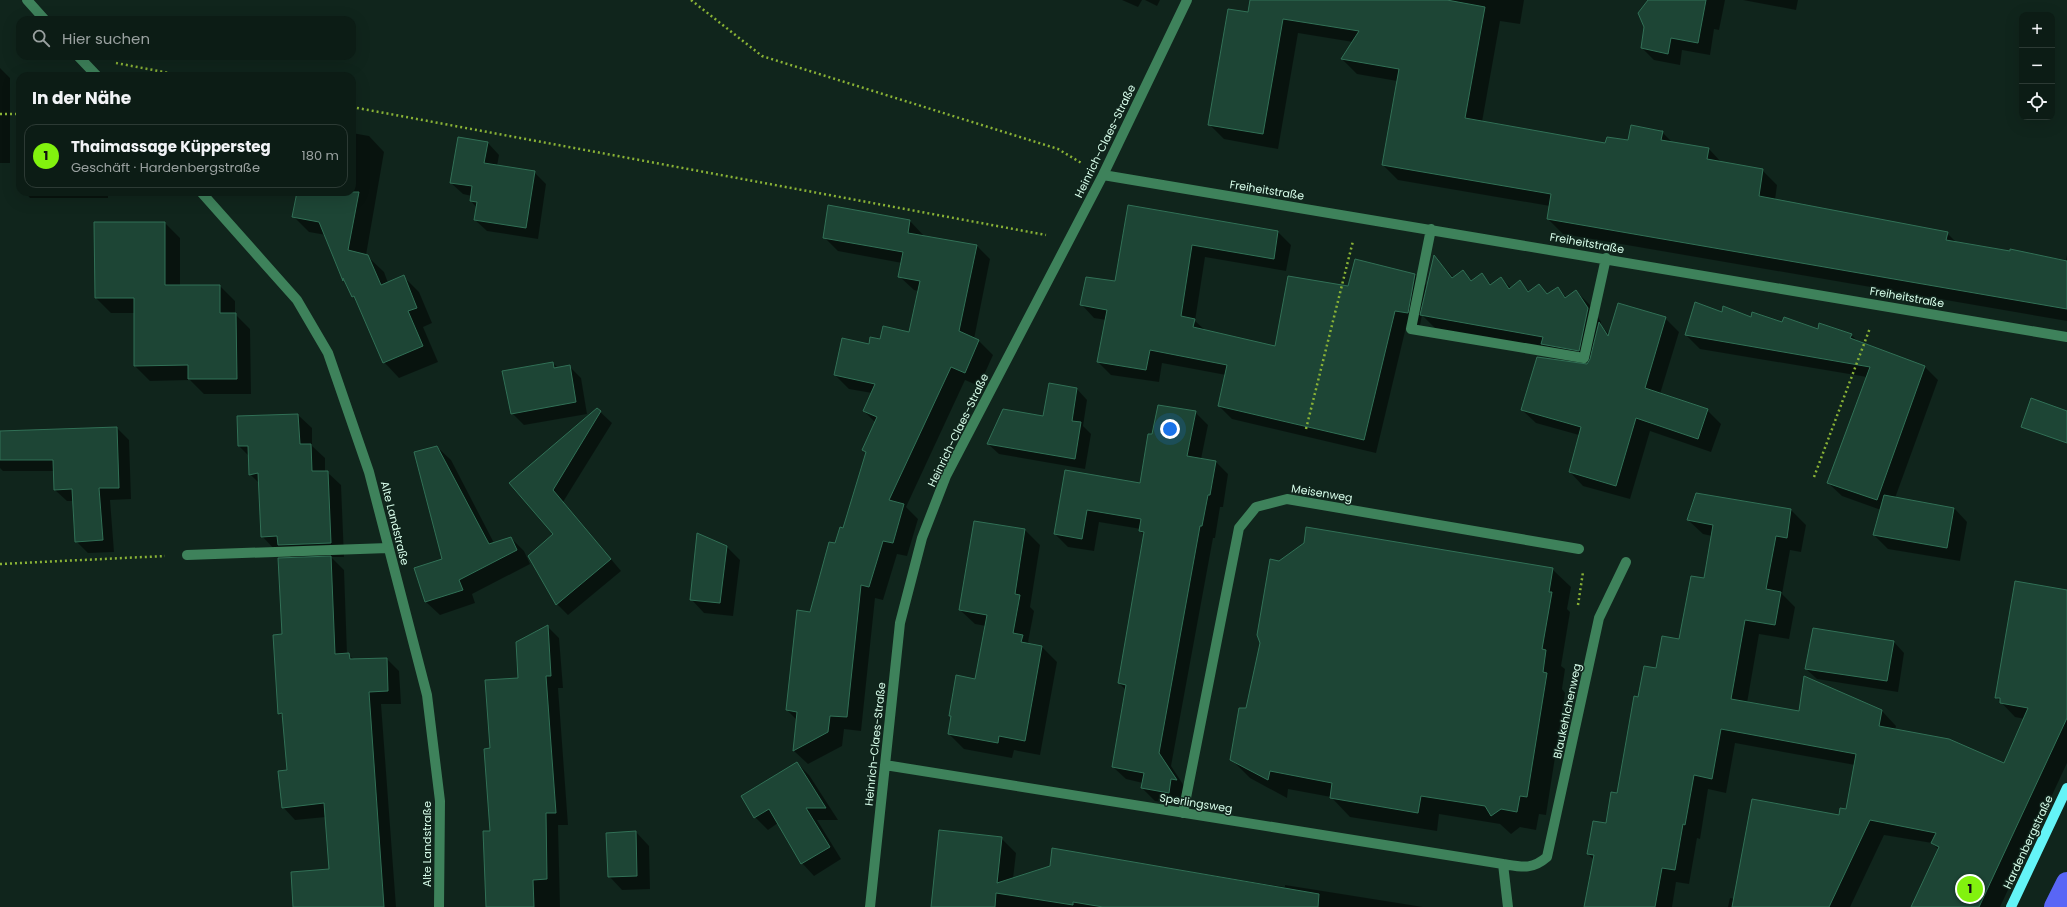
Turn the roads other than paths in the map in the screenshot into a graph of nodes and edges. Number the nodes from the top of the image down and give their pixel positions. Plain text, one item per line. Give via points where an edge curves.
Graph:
1 (27, 0) edge
2 (1187, 0) edge
3 (41, 16) edge
4 (82, 60) edge
5 (93, 72) edge
6 (1103, 175) junction
7 (205, 196) edge
8 (1431, 228) junction
9 (1606, 258) junction
10 (2067, 336) edge
11 (388, 548) junction
12 (1579, 549) road end
13 (188, 555) road end
14 (1626, 562) dead end
15 (885, 765) junction
16 (2067, 788) edge
17 (1183, 813) junction
18 (1503, 864) junction
19 (1538, 865) joint
20 (2067, 883) edge
21 (439, 907) edge
22 (870, 907) edge
23 (1508, 907) edge
24 (2011, 907) edge
25 (2055, 907) edge

1 - 3 street
2 - 6 street, Heinrich-Claes-Straße
4 - 5 street
6 - 8 street, Freiheitstraße
6 - 15 street, Heinrich-Claes-Straße via 946,476 922,538 900,624
7 - 11 street, Alte Landstraße via 297,300 328,353 369,472
8 - 9 street, Freiheitstraße
8 - 9 street via 1411,328 1535,351 1584,358
9 - 10 street, Freiheitstraße
11 - 13 street
11 - 21 street, Alte Landstraße via 427,695 440,801
12 - 17 street, Meisenweg via 1287,499 1256,507 1239,528
14 - 19 street, Blaukehlchenweg via 1599,618 1547,857
15 - 17 street, Sperlingsweg
15 - 22 street, Heinrich-Claes-Straße
16 - 24 main road, Hardenbergstraße
17 - 18 street, Sperlingsweg
18 - 19 street, Sperlingsweg via 1523,867
18 - 23 street
20 - 25 highway

